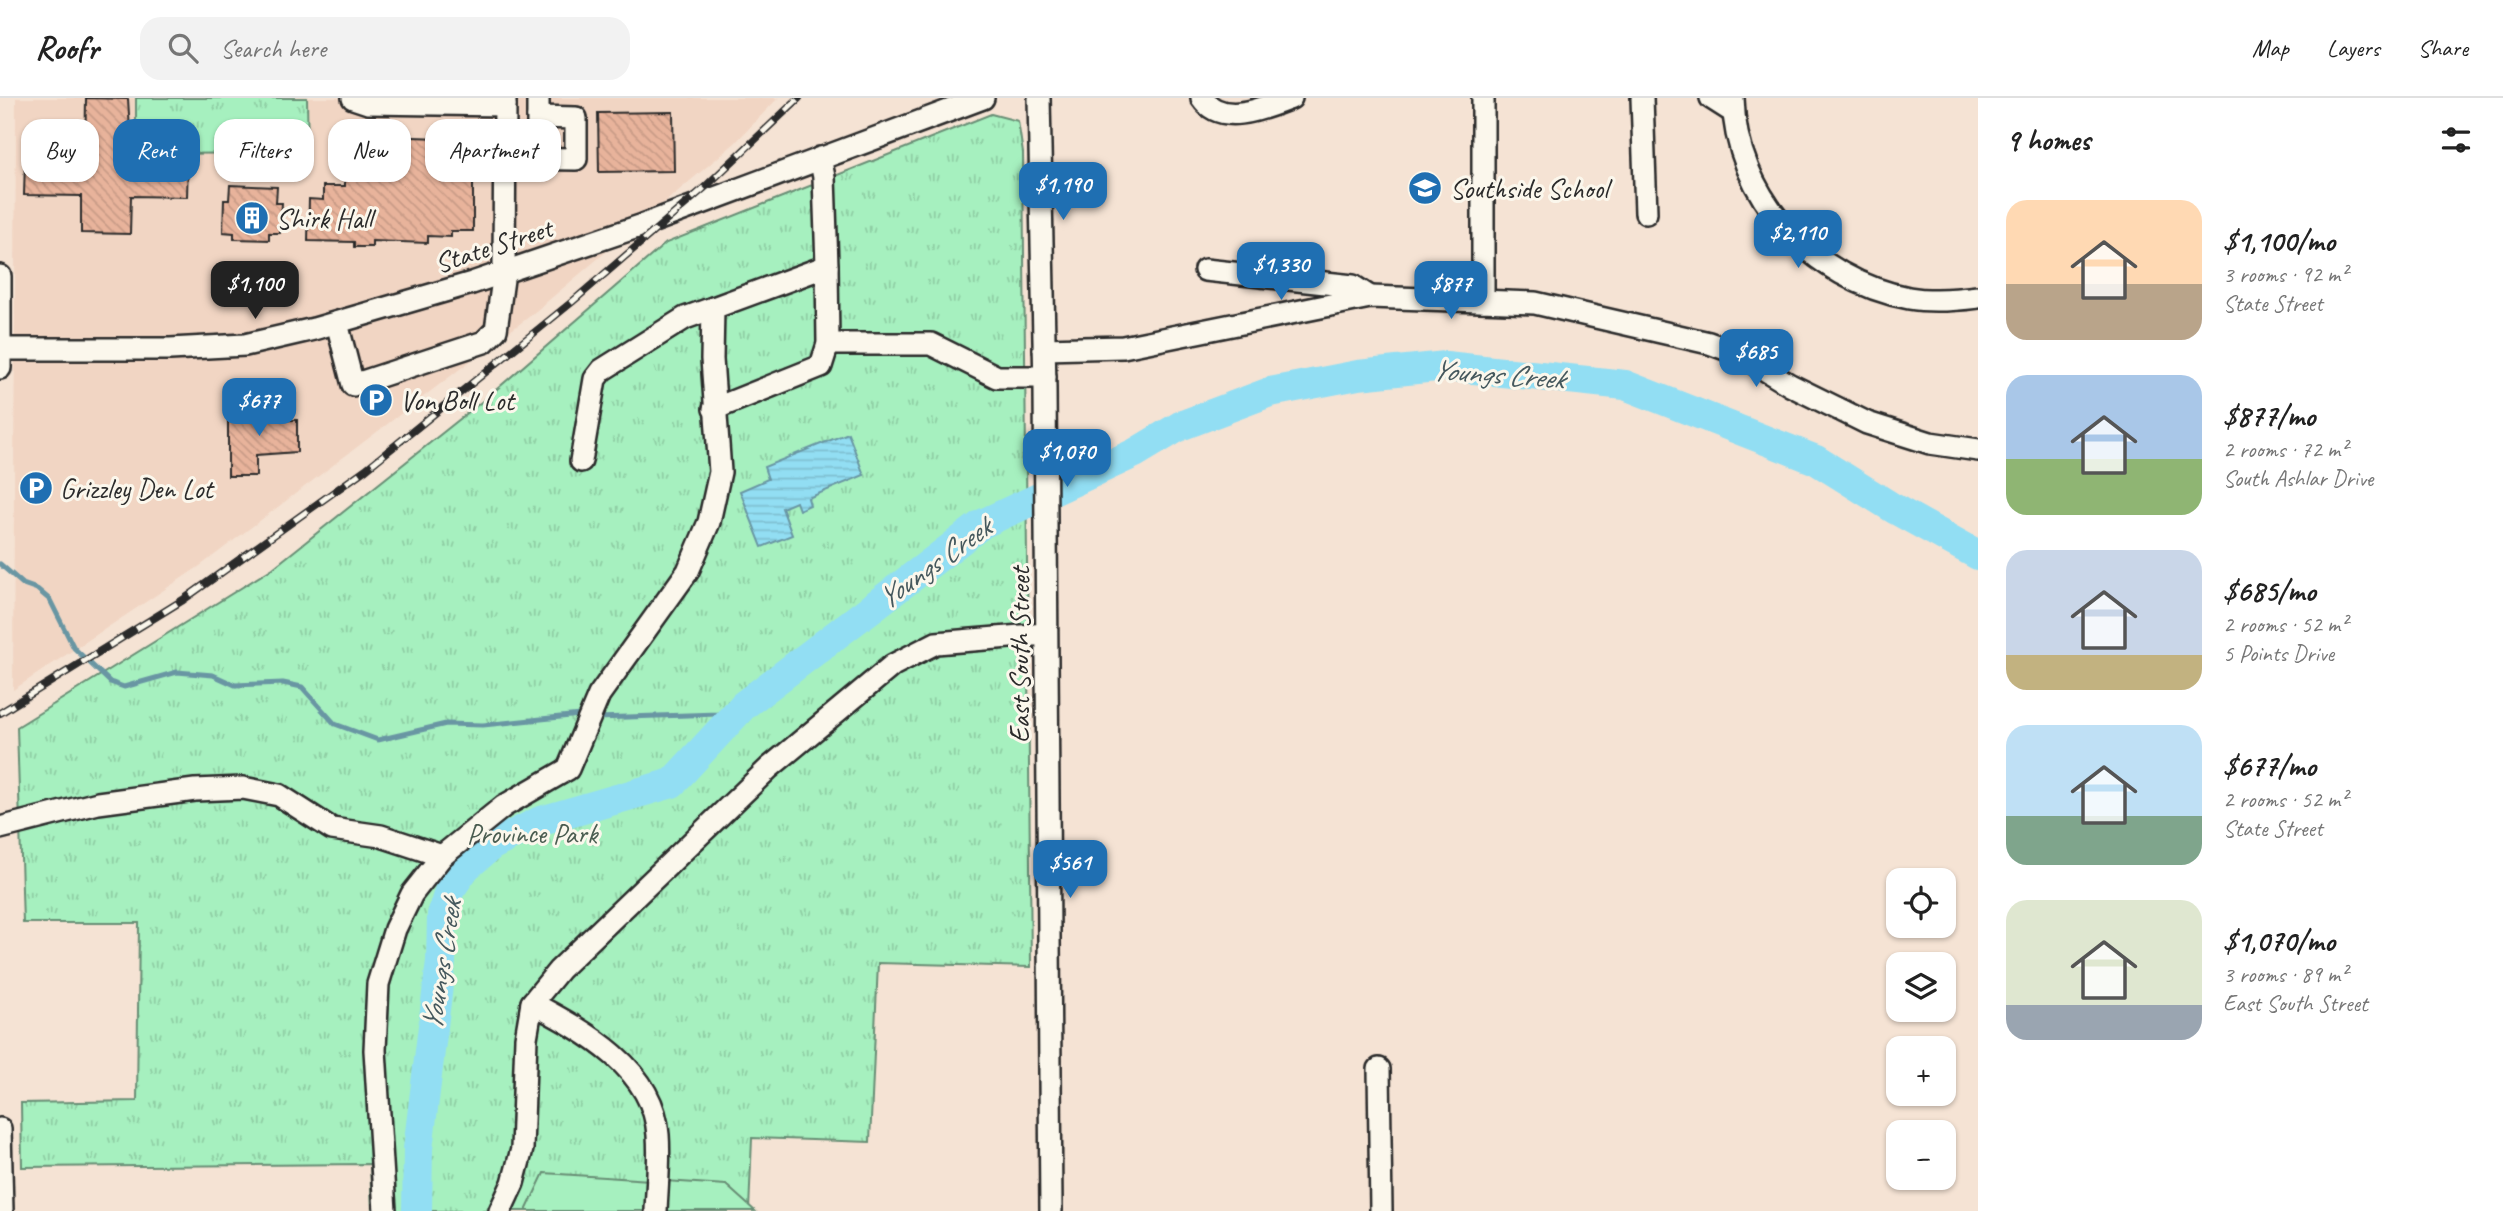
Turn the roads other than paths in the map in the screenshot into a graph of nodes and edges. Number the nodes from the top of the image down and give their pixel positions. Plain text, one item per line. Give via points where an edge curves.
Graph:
1 (353, 98) edge
2 (983, 98) edge
3 (1040, 98) edge
4 (1202, 98) edge
5 (1291, 98) edge
6 (1483, 98) edge
7 (1642, 98) edge
8 (1711, 98) edge
9 (505, 102) edge
10 (1733, 105) edge
11 (538, 108) edge
12 (820, 158) junction
13 (561, 159) edge
14 (505, 182) edge
15 (1646, 213) dead end
16 (827, 266) junction
17 (1205, 270) dead end
18 (504, 272) junction
19 (0, 276) edge
20 (1370, 297) junction
21 (1978, 297) edge
22 (1483, 301) junction
23 (713, 308) junction
24 (337, 323) junction
25 (828, 344) junction
26 (0, 349) edge
27 (1044, 349) junction
28 (0, 368) edge
29 (1045, 383) junction
30 (714, 409) junction
31 (1978, 450) edge
32 (581, 461) dead end
33 (1046, 634) junction
34 (0, 828) edge
35 (442, 856) junction
36 (532, 1003) junction
37 (1379, 1069) dead end
38 (0, 1129) edge
39 (2, 1211) edge
40 (385, 1211) edge
41 (500, 1211) edge
42 (656, 1211) edge
43 (1051, 1211) edge
44 (1381, 1211) edge

1 - 9 street via 368,103
2 - 12 street, State Street
3 - 27 street, East South Street
4 - 5 street via 1226,113 1245,113
6 - 22 street
7 - 15 street
8 - 10 street
10 - 21 street via 1740,146 1763,198 1790,235 1816,258 1845,276 1899,295 1945,300
11 - 13 street via 576,118 576,159
12 - 16 street
12 - 18 street, State Street
14 - 18 street
16 - 23 street
16 - 25 street
17 - 20 street via 1353,286
18 - 24 street, State Street
18 - 24 street via 496,330 484,342 353,385
19 - 26 street
20 - 22 street
20 - 27 street via 1123,347
22 - 31 street via 1535,303 1709,343 1739,354 1867,424 1930,443
23 - 30 street
23 - 32 street via 684,318 595,379
24 - 26 street, State Street via 245,345
25 - 29 street via 931,344 997,377
25 - 30 street via 821,366
26 - 28 street
27 - 29 street, East South Street
29 - 33 street, East South Street
30 - 35 street via 720,472 709,522 688,571 599,695 568,769 504,806
33 - 36 street via 936,643 893,666 769,768 559,970
33 - 43 street, East South Street
34 - 35 street via 98,803 243,788 279,795 332,829 381,836
35 - 40 street via 412,894 395,929 378,984 375,1049
36 - 41 street via 526,1038 522,1149
36 - 42 street via 568,1022 637,1077 652,1106 658,1133
37 - 44 street
38 - 39 street

